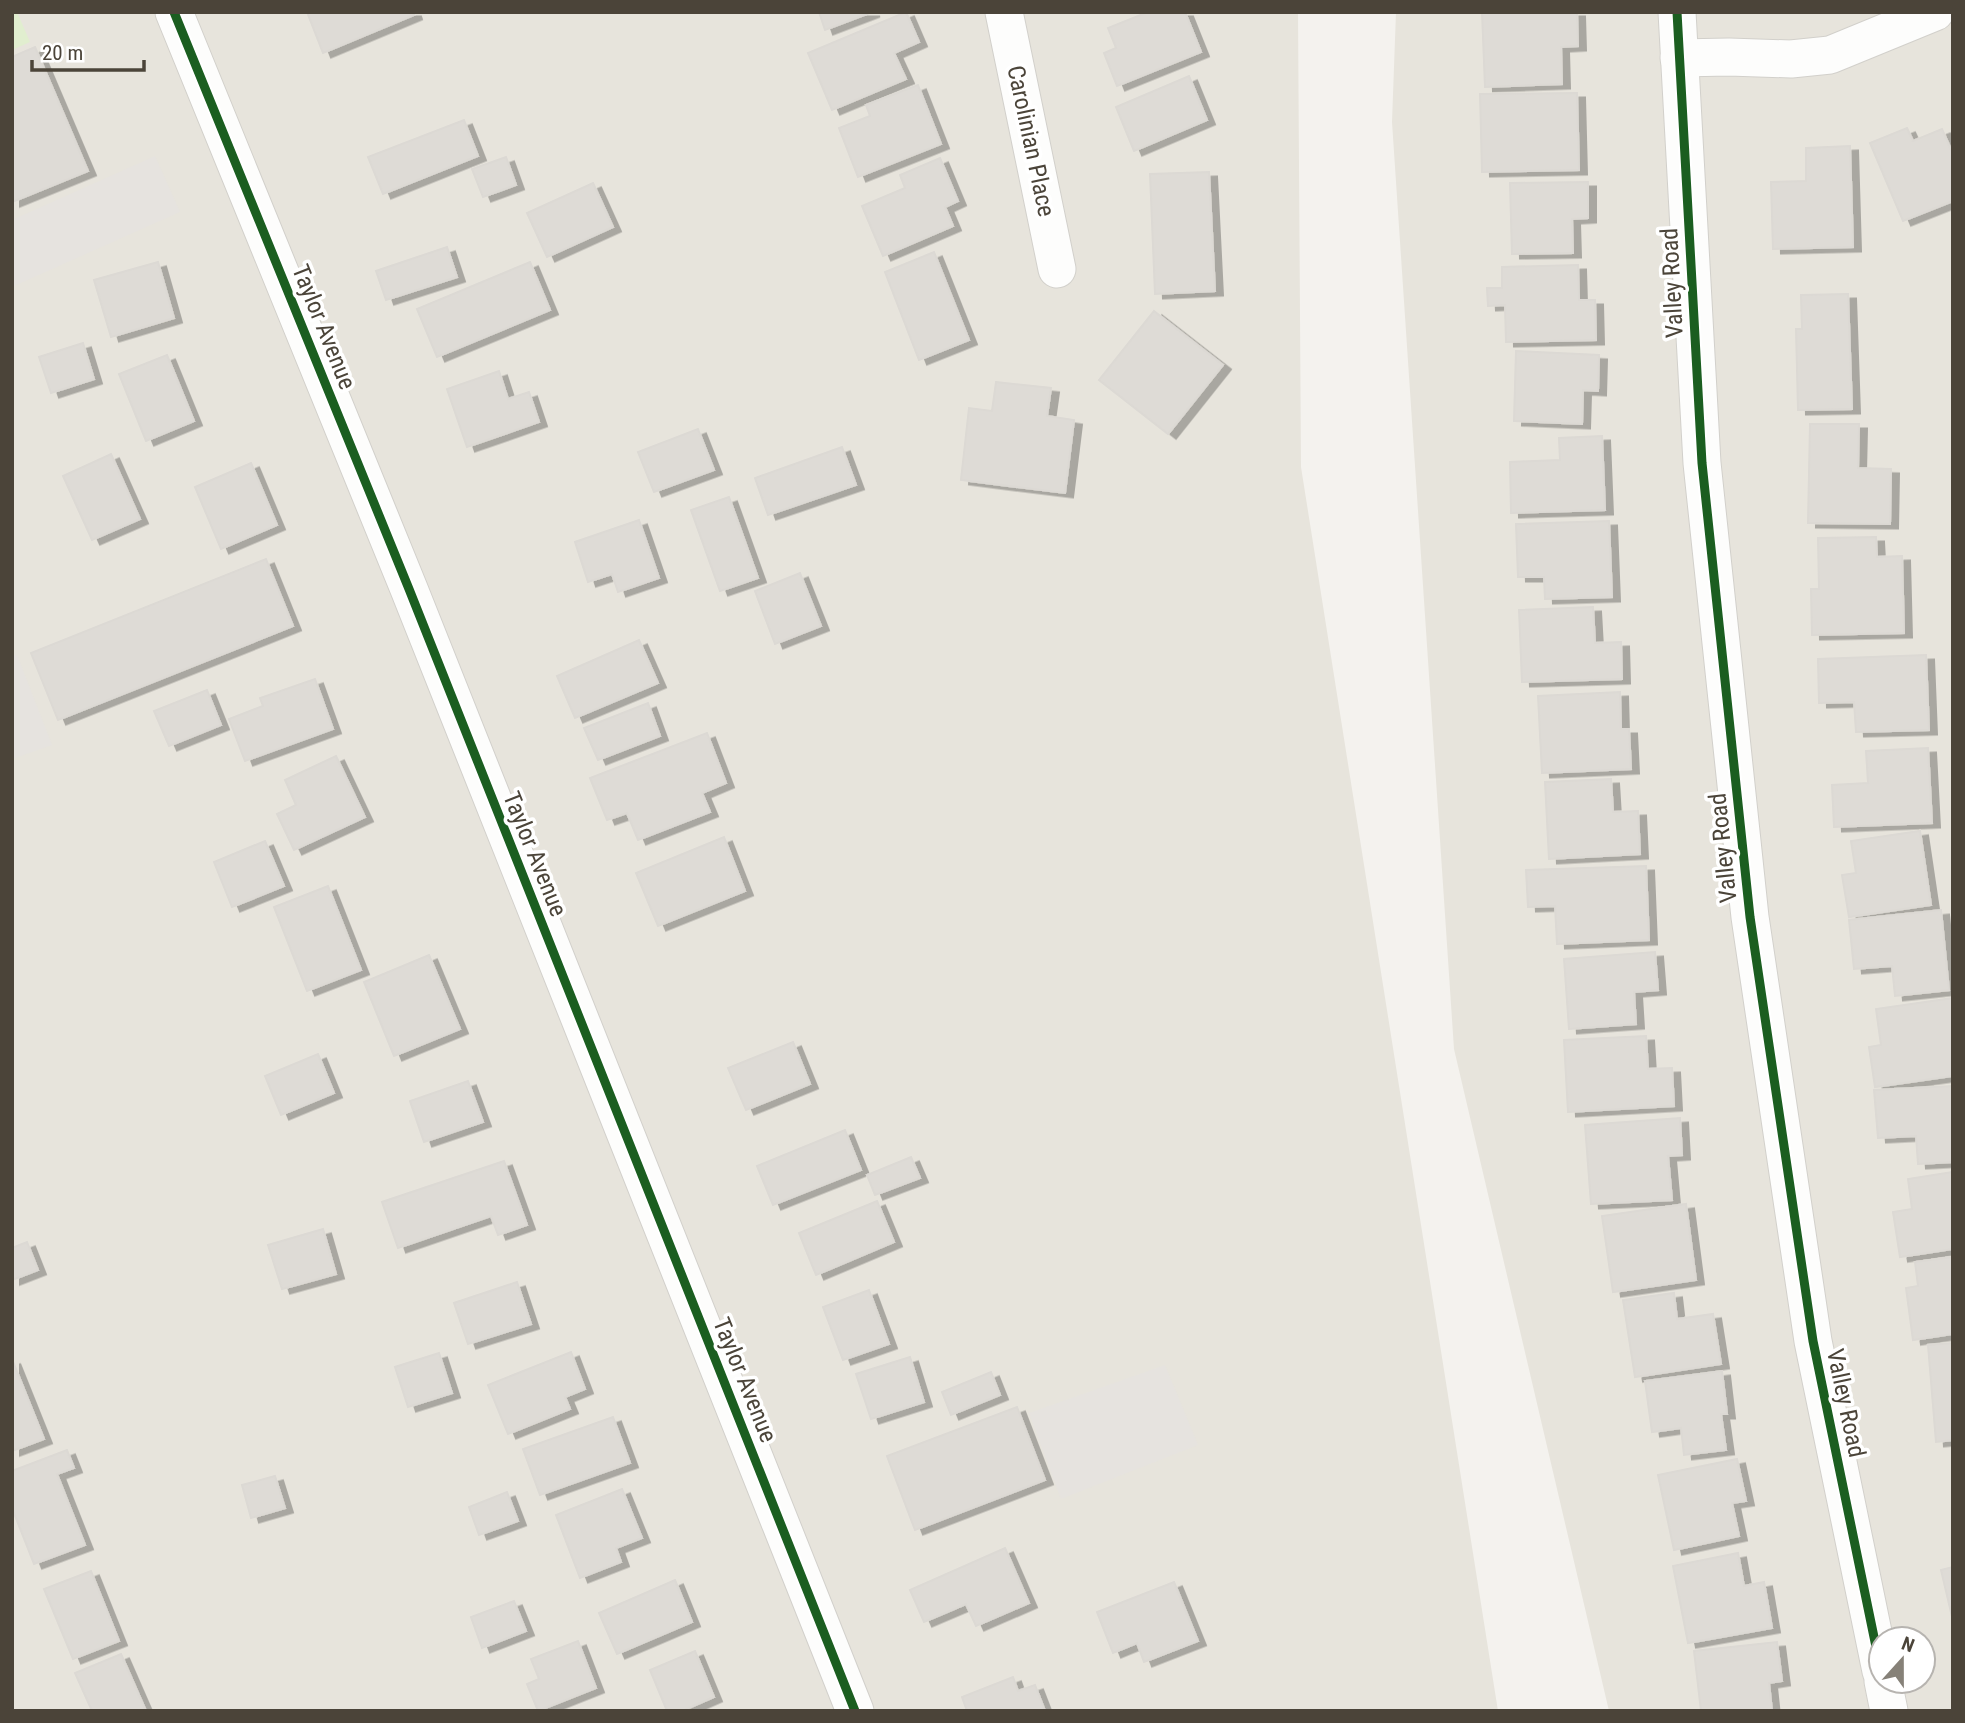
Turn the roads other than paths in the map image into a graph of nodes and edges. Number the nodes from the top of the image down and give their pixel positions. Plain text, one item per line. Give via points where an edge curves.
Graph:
1 (174, 12) edge
2 (1004, 12) edge
3 (1677, 12) edge
4 (1935, 12) edge
5 (1679, 58) junction
6 (1057, 270) dead end
7 (1872, 1625) edge
8 (855, 1711) edge

1 - 8 street, Taylor Avenue
2 - 6 street, Carolinian Place
3 - 5 street, Valley Road
4 - 5 street via 1830,55
5 - 7 street, Valley Road via 1702,463 1750,917 1813,1341

